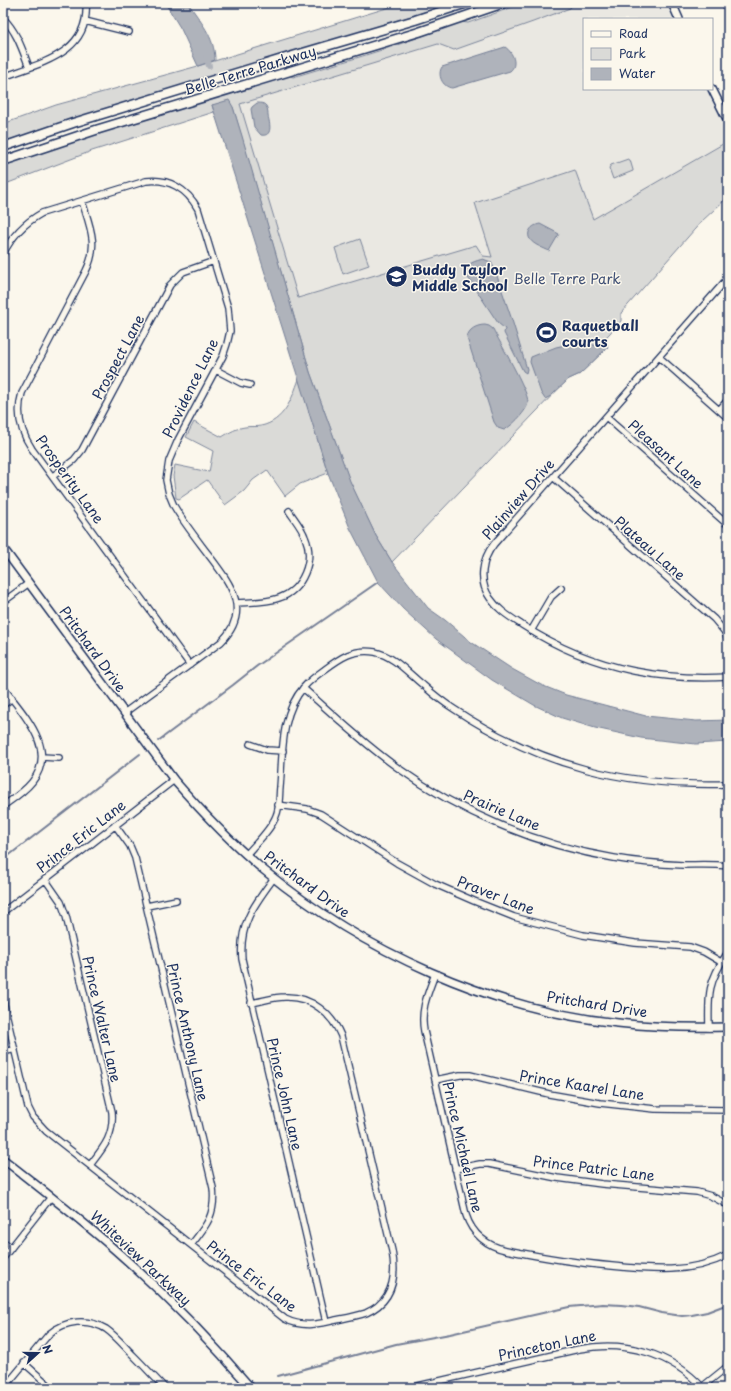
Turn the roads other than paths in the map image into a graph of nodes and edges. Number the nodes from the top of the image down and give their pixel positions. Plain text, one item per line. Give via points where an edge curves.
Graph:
1 (86, 3) edge
2 (467, 3) edge
3 (504, 3) edge
4 (672, 3) edge
5 (3, 18) edge
6 (679, 18) edge
7 (85, 22) junction
8 (129, 32) dead end
9 (29, 67) junction
10 (3, 77) edge
11 (712, 90) edge
12 (728, 121) edge
13 (3, 147) edge
14 (3, 161) edge
15 (82, 201) junction
16 (3, 254) edge
17 (214, 261) junction
18 (728, 278) edge
19 (659, 357) junction
20 (216, 370) junction
21 (250, 385) dead end
22 (728, 400) edge
23 (719, 410) junction
24 (606, 417) junction
25 (728, 418) edge
26 (53, 476) junction
27 (553, 477) junction
28 (289, 511) dead end
29 (728, 525) edge
30 (3, 548) edge
31 (28, 583) junction
32 (561, 588) dead end
33 (3, 602) edge
34 (236, 603) junction
35 (531, 631) junction
36 (728, 639) edge
37 (190, 666) junction
38 (728, 677) edge
39 (3, 686) edge
40 (303, 688) junction
41 (12, 698) junction
42 (3, 705) edge
43 (124, 713) junction
44 (250, 744) dead end
45 (283, 751) junction
46 (42, 757) junction
47 (59, 758) dead end
48 (174, 780) junction
49 (728, 784) edge
50 (3, 806) edge
51 (278, 806) junction
52 (115, 826) junction
53 (246, 855) junction
54 (728, 866) edge
55 (274, 878) junction
56 (45, 879) junction
57 (176, 900) dead end
58 (147, 906) junction
59 (3, 912) edge
60 (728, 952) edge
61 (721, 962) junction
62 (435, 974) junction
63 (3, 1000) edge
64 (251, 1003) junction
65 (728, 1027) edge
66 (709, 1028) junction
67 (15, 1049) junction
68 (3, 1052) edge
69 (435, 1080) junction
70 (728, 1110) edge
71 (3, 1159) edge
72 (90, 1165) junction
73 (456, 1169) junction
74 (51, 1197) junction
75 (728, 1205) edge
76 (3, 1241) edge
77 (191, 1244) junction
78 (11, 1248) junction
79 (728, 1255) edge
80 (3, 1258) edge
81 (326, 1322) junction
82 (24, 1362) junction
83 (728, 1366) edge
84 (702, 1387) edge
85 (4, 1388) edge
86 (52, 1388) edge
87 (165, 1388) edge
88 (251, 1388) edge
89 (410, 1388) edge

1 - 7 street
2 - 13 main road, Belle Terre Parkway via 88,118
3 - 14 main road, Belle Terre Parkway via 330,60
4 - 6 street
5 - 9 street via 18,38
7 - 8 street
7 - 9 street via 78,38 66,51 55,58
9 - 10 street
11 - 12 street
15 - 16 street, Providence Lane via 31,220 12,238
15 - 17 street, Providence Lane via 146,182 162,181 173,184 185,191 195,204
15 - 26 street, Prosperity Lane via 92,236 92,256 24,388 19,403 22,433
17 - 20 street, Providence Lane via 230,323 225,350
17 - 26 street, Prospect Lane via 183,272 170,285 84,446 74,460
18 - 19 street, Plainview Drive
19 - 23 street
19 - 24 street, Plainview Drive
20 - 21 street
20 - 34 street, Providence Lane via 174,448 167,467 166,480 174,506 229,582
22 - 23 street
23 - 25 street
24 - 27 street, Plainview Drive
24 - 29 street, Pleasant Lane
26 - 37 street, Prosperity Lane
27 - 35 street, Plainview Drive via 494,544 484,565 484,584 489,597 504,613
27 - 36 street, Plateau Lane via 714,620
28 - 34 street via 303,532 308,548 308,563 303,578 294,589 278,598
30 - 31 street, Pritchard Drive
31 - 33 street
31 - 43 street, Pritchard Drive
32 - 35 street via 551,597
34 - 37 street, Providence Lane via 235,619 228,634
35 - 38 street, Plainview Drive via 577,654 632,671 684,677
37 - 43 street, Providence Lane
39 - 41 street
40 - 45 street via 292,703 286,720
40 - 49 street via 346,655 363,651 375,652 395,662 440,700 463,715 509,741 548,758 590,771 636,780 695,785
40 - 54 street, Prairie Lane via 402,771 458,805 502,826 566,847 612,858 669,864
41 - 42 street
41 - 46 street via 35,732
43 - 48 street, Pritchard Drive
44 - 45 street via 267,750
45 - 51 street
46 - 47 street
46 - 50 street via 31,782
48 - 52 street, Prince Eric Lane
48 - 53 street, Pritchard Drive
51 - 53 street via 273,822
51 - 61 street, Praver Lane via 307,809 322,814 373,848 435,884 514,917 609,939 690,947
52 - 56 street, Prince Eric Lane
52 - 58 street, Prince Anthony Lane via 134,854
53 - 55 street, Pritchard Drive
55 - 62 street, Pritchard Drive via 316,909 365,939
55 - 64 street, Prince John Lane via 247,918 243,934 242,959
56 - 59 street, Prince Eric Lane
56 - 72 street, Prince Walter Lane via 61,902 66,916 112,1112 109,1136
57 - 58 street
58 - 77 street, Prince Anthony Lane via 212,1188 213,1205 210,1218
60 - 61 street
61 - 66 street via 710,987
62 - 66 street, Pritchard Drive via 519,1004 583,1018 616,1023
62 - 69 street, Prince Michael Lane via 424,1003 422,1022
63 - 67 street, Prince Eric Lane
64 - 81 street, Prince John Lane
64 - 81 street, Prince Eric Lane via 282,997 301,1000 324,1011 337,1027 387,1228 395,1268 389,1292 371,1311
65 - 66 street, Pritchard Drive
67 - 68 street
67 - 72 street, Prince Eric Lane via 27,1103 33,1117 46,1131
69 - 70 street, Prince Kaarel Lane via 470,1075 600,1103 655,1109
69 - 73 street, Prince Michael Lane
71 - 74 street, Whiteview Parkway
72 - 77 street, Prince Eric Lane
73 - 75 street, Prince Patric Lane via 490,1164 557,1178 692,1191 711,1196
73 - 79 street, Prince Michael Lane via 470,1224 480,1238 498,1248 592,1264 652,1270 697,1267
74 - 78 street
74 - 88 street, Whiteview Parkway via 144,1276 212,1344
76 - 78 street
77 - 81 street, Prince Eric Lane via 285,1319 304,1325
78 - 80 street
82 - 85 street
82 - 86 street
82 - 87 street via 54,1330 68,1323 86,1322 98,1325 110,1333
83 - 84 street
84 - 89 street, Princeton Lane via 683,1370 662,1357 633,1348 603,1346 579,1349

